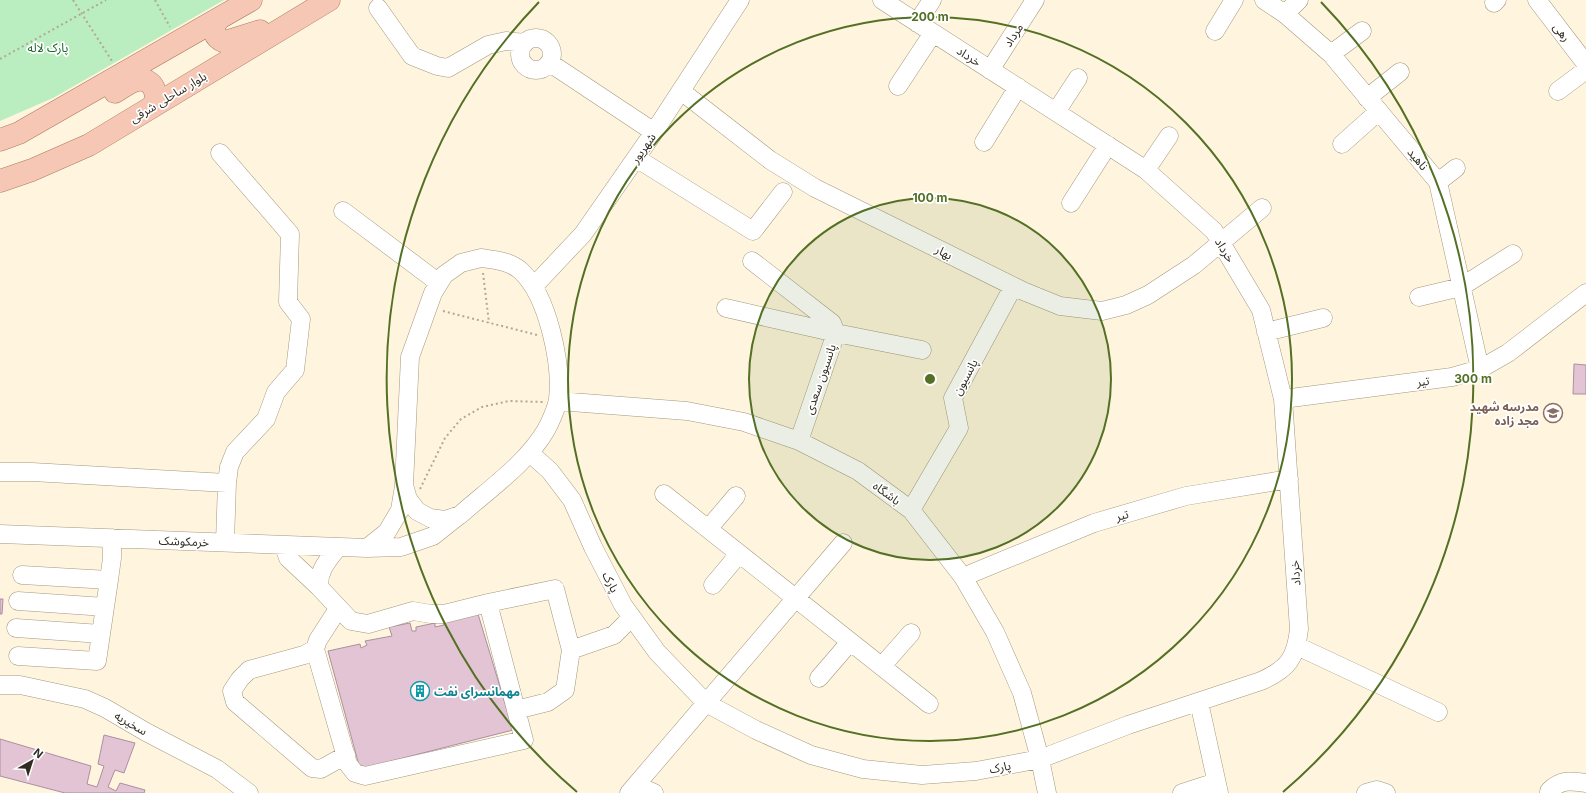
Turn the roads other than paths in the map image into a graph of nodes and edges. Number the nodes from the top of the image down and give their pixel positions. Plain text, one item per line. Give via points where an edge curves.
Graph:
1 (251, 0) edge
2 (329, 0) edge
3 (740, 0) edge
4 (882, 0) edge
5 (932, 0) edge
6 (1035, 0) edge
7 (1234, 0) edge
8 (1264, 0) edge
9 (1299, 0) edge
10 (1545, 3) edge
11 (378, 8) dead end
12 (1285, 14) junction
13 (299, 18) junction
14 (218, 20) junction
15 (917, 23) junction
16 (1215, 31) dead end
17 (1362, 31) dead end
18 (933, 33) junction
19 (525, 43) junction
20 (1331, 54) junction
21 (550, 63) junction
22 (1586, 64) edge
23 (990, 70) junction
24 (1586, 70) edge
25 (1400, 72) dead end
26 (1078, 78) dead end
27 (898, 86) dead end
28 (1018, 87) junction
29 (681, 91) junction
30 (1558, 91) dead end
31 (1367, 98) junction
32 (153, 106) junction
33 (1056, 112) junction
34 (1379, 112) junction
35 (654, 132) junction
36 (1169, 136) dead end
37 (10, 137) edge
38 (984, 142) dead end
39 (1342, 144) dead end
40 (1108, 145) junction
41 (220, 153) dead end
42 (636, 158) junction
43 (1456, 168) dead end
44 (1146, 170) junction
45 (0, 181) edge
46 (1438, 182) junction
47 (783, 192) dead end
48 (1071, 203) dead end
49 (1262, 208) dead end
50 (343, 211) dead end
51 (1220, 243) junction
52 (1513, 254) dead end
53 (752, 261) dead end
54 (439, 283) junction
55 (534, 286) junction
56 (1013, 287) junction
57 (1461, 287) junction
58 (1586, 293) edge
59 (1419, 297) dead end
60 (726, 308) dead end
61 (1323, 318) dead end
62 (1266, 332) junction
63 (836, 333) junction
64 (922, 350) dead end
65 (1480, 368) junction
66 (1283, 399) junction
67 (558, 400) junction
68 (799, 441) junction
69 (530, 453) junction
70 (0, 472) edge
71 (1289, 479) junction
72 (227, 483) junction
73 (404, 484) junction
74 (664, 494) dead end
75 (736, 496) dead end
76 (911, 510) junction
77 (460, 515) junction
78 (708, 529) junction
79 (0, 534) edge
80 (112, 538) junction
81 (225, 542) junction
82 (843, 543) dead end
83 (284, 544) junction
84 (338, 547) junction
85 (367, 548) junction
86 (739, 554) junction
87 (22, 575) dead end
88 (963, 577) junction
89 (109, 580) junction
90 (713, 585) dead end
91 (319, 587) junction
92 (795, 599) junction
93 (18, 601) dead end
94 (488, 603) junction
95 (105, 607) junction
96 (338, 609) junction
97 (632, 617) junction
98 (16, 628) dead end
99 (912, 633) dead end
100 (101, 634) junction
101 (850, 642) junction
102 (316, 649) junction
103 (571, 650) junction
104 (1293, 654) junction
105 (18, 656) dead end
106 (882, 666) junction
107 (819, 678) dead end
108 (0, 685) edge
109 (1199, 702) junction
110 (706, 703) junction
111 (929, 704) dead end
112 (516, 710) junction
113 (1438, 712) dead end
114 (346, 754) junction
115 (1040, 759) junction
116 (1586, 783) edge
117 (1218, 788) edge
118 (632, 789) edge
119 (1549, 792) edge
120 (249, 793) edge
121 (654, 793) edge
122 (1047, 793) edge
123 (1182, 793) edge
124 (1366, 793) edge
125 (1386, 793) edge

1 - 14 main road
2 - 13 main road, بلوار ساحلی شرقی
3 - 29 street, شهریور
4 - 15 street, خرداد
5 - 15 street
6 - 23 street, مرداد
7 - 16 street
8 - 12 street, ناهید
9 - 12 street
10 - 22 street, رهی
11 - 19 street via 412,56 437,66 448,68 488,45 506,41
12 - 20 street, ناهید
13 - 14 main road via 225,42 214,33
13 - 32 main road, بلوار ساحلی شرقی
14 - 37 main road
15 - 18 street, خرداد
17 - 20 street
18 - 23 street, خرداد
18 - 27 street
19 - 21 street via 540,39 548,44 552,53
19 - 21 street via 520,58 526,67 536,71
20 - 31 street, ناهید
21 - 35 street
23 - 28 street, خرداد
24 - 30 street
25 - 31 street
26 - 33 street
28 - 33 street, خرداد
28 - 38 street
29 - 35 street, شهریور
29 - 56 street, بهار via 770,160 815,188
31 - 34 street, ناهید
32 - 37 main road via 156,100 154,87 149,82 136,80 60,124
32 - 45 main road, بلوار ساحلی شرقی via 89,145
33 - 40 street, خرداد
34 - 39 street
34 - 46 street, ناهید
35 - 42 street, شهریور
36 - 44 street
40 - 44 street, خرداد
40 - 48 street
41 - 72 street via 290,234 288,302 301,319 295,370 276,392 266,419 235,452 229,467
42 - 47 street via 753,232
42 - 55 street, شهریور via 584,234
43 - 46 street
44 - 51 street, خرداد via 1214,231
46 - 57 street, ناهید
49 - 51 street, بهار
50 - 54 street
51 - 56 street, بهار via 1194,265 1148,295 1126,305 1102,311 1060,306
51 - 62 street, خرداد via 1261,310
52 - 57 street
53 - 63 street, پانسیون سعدی via 832,323
54 - 55 street via 444,275 461,263 481,258 508,264 520,271
54 - 73 street via 410,357
55 - 67 street via 553,339 558,366
56 - 76 street, پانسیون via 953,398 959,428
57 - 59 street
57 - 65 street, ناهید
58 - 65 street, تیر via 1508,353
60 - 63 street
61 - 62 street
62 - 66 street, خرداد
63 - 64 street
63 - 68 street, پانسیون سعدی
65 - 66 street, تیر via 1452,377
66 - 71 street, خرداد
67 - 68 street, باشگاه via 687,411 744,422
67 - 69 street, خرمکوشک via 546,430
68 - 76 street, باشگاه via 858,471
69 - 77 street, خرمکوشک
69 - 97 street, پارک via 550,471 572,500 593,547
70 - 72 street
71 - 88 street, تیر via 1186,496 1094,522
71 - 104 street, خرداد via 1299,629
72 - 81 street
73 - 77 street via 408,499 417,511 430,518 445,520
73 - 85 street via 400,510 387,532
74 - 78 street
75 - 78 street
76 - 88 street, باشگاه
77 - 85 street, خرمکوشک via 433,536 401,547
78 - 86 street
79 - 80 street, خرمکوشک
80 - 81 street, خرمکوشک
80 - 89 street
81 - 83 street, خرمکوشک
82 - 92 street
83 - 84 street, خرمکوشک
83 - 91 street via 288,558
84 - 85 street, خرمکوشک
84 - 91 street via 322,569 318,578
86 - 90 street
86 - 92 street
87 - 89 street
88 - 115 street, باشگاه via 995,632 1022,693
89 - 95 street
91 - 96 street
92 - 101 street
92 - 110 street
93 - 95 street
94 - 96 street via 444,614 413,610 368,624 351,621
94 - 103 street via 555,589
94 - 112 street
95 - 100 street
96 - 102 street via 318,640
97 - 103 street via 614,635
97 - 110 street, پارک via 657,652
98 - 100 street
99 - 106 street
100 - 105 street via 97,661
101 - 106 street
101 - 107 street
102 - 114 street
102 - 114 street via 249,670 232,691 235,702 312,768 321,769
103 - 112 street via 565,690 548,702
104 - 109 street, پارک via 1277,674
104 - 113 street
106 - 111 street
108 - 120 street, سخیریه via 20,685 85,699 217,769
109 - 115 street, پارک
109 - 117 street
110 - 115 street, پارک via 756,730 811,755 863,769 922,775 976,771
110 - 118 street
112 - 114 street via 524,740 365,776 355,773 348,764
115 - 122 street, باشگاه
116 - 119 street via 1566,781 1556,784
117 - 123 street
118 - 121 street
124 - 125 street via 1377,790

